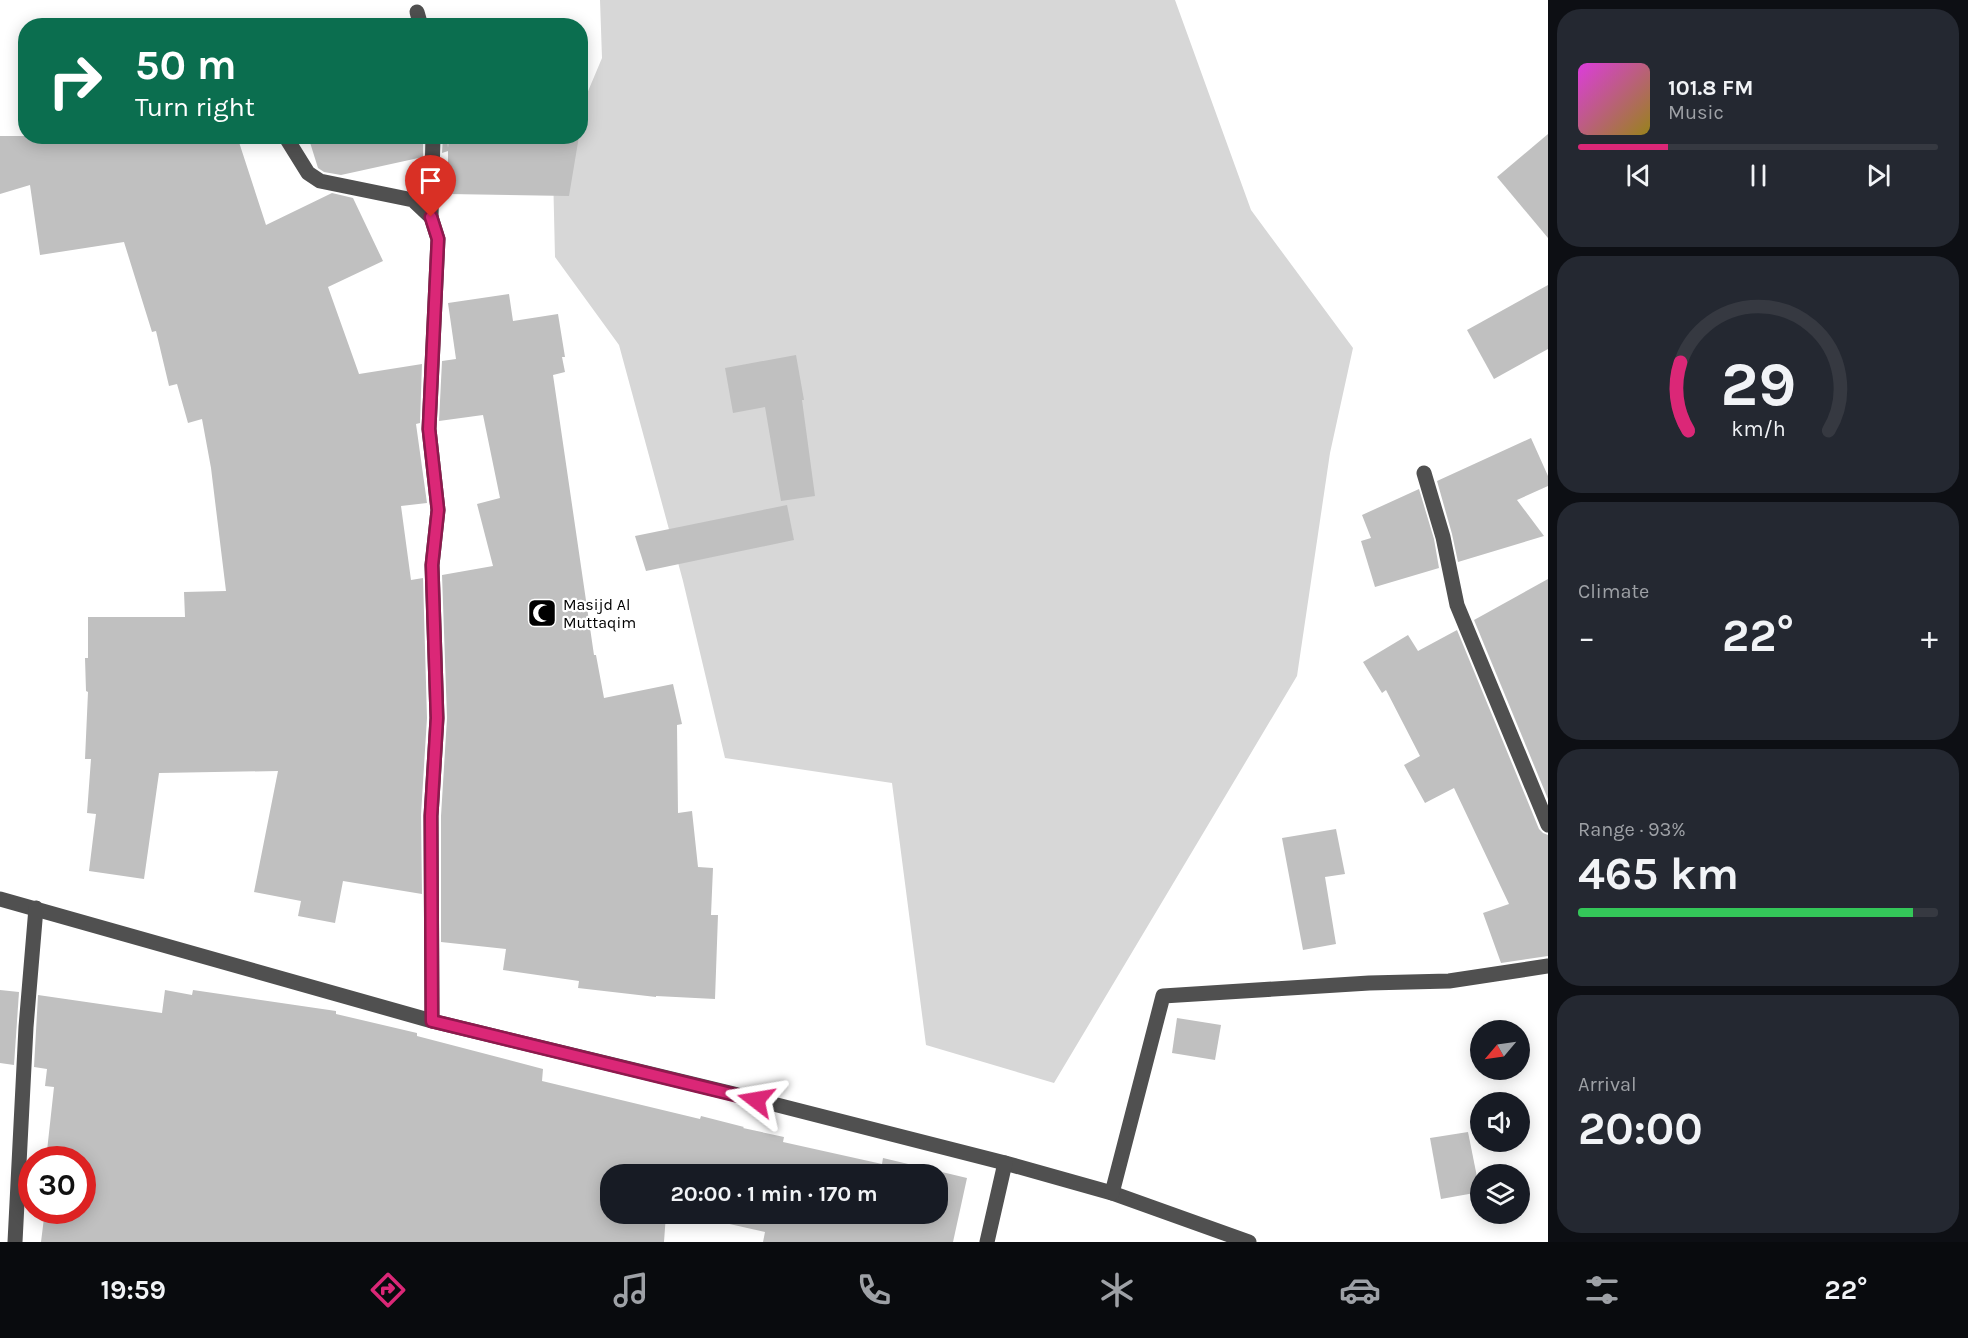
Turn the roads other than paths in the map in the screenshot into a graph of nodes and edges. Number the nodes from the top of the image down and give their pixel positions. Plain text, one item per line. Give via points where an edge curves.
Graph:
1 (290, 144) edge
2 (433, 144) edge
3 (431, 217) junction
4 (1424, 473) dead end
5 (1548, 825) edge
6 (0, 899) edge
7 (36, 908) junction
8 (1548, 966) edge
9 (432, 1021) junction
10 (1005, 1163) junction
11 (1112, 1193) junction
12 (15, 1242) edge
13 (987, 1242) edge
14 (1249, 1242) edge

1 - 3 street via 308,173 320,181 413,200
2 - 3 street
3 - 9 street via 438,239 429,429 438,510 432,565 437,718 431,816
4 - 5 street via 1457,604
6 - 7 street
7 - 9 street
7 - 12 street
8 - 11 street via 1449,981 1163,996
9 - 10 street
10 - 11 street
10 - 13 street
11 - 14 street

